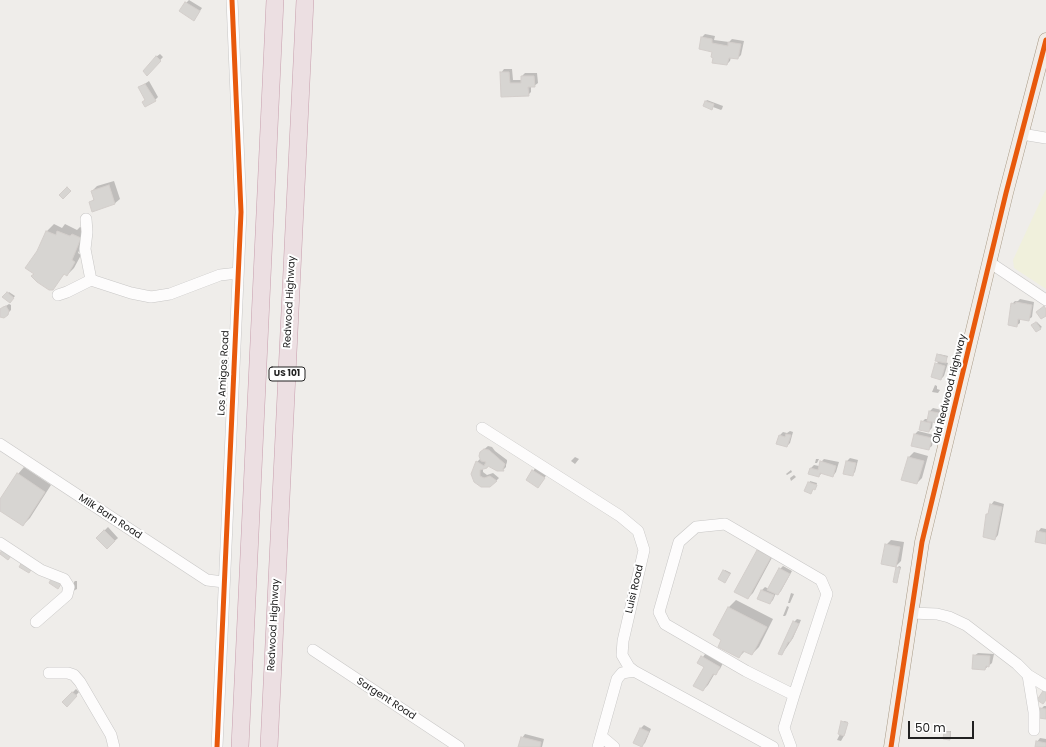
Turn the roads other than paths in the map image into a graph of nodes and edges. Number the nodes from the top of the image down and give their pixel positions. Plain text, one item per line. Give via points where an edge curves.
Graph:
1 (232, 0) edge
2 (275, 0) edge
3 (305, 0) edge
4 (1046, 40) edge
5 (1022, 134) junction
6 (1046, 138) edge
7 (86, 218) dead end
8 (989, 262) junction
9 (238, 273) junction
10 (91, 280) junction
11 (58, 295) dead end
12 (1046, 300) edge
13 (482, 428) dead end
14 (0, 444) edge
15 (0, 544) edge
16 (224, 582) junction
17 (911, 613) junction
18 (36, 622) dead end
19 (313, 650) dead end
20 (634, 671) junction
21 (50, 673) dead end
22 (1028, 675) junction
23 (1046, 686) edge
24 (794, 695) junction
25 (1034, 730) dead end
26 (601, 736) junction
27 (114, 747) edge
28 (217, 747) edge
29 (240, 747) edge
30 (269, 747) edge
31 (459, 747) edge
32 (598, 747) edge
33 (614, 747) edge
34 (773, 747) edge
35 (791, 747) edge
36 (891, 747) edge

1 - 9 street, Los Amigos Road via 241,212
2 - 29 highway, US 101
3 - 30 highway, Redwood Highway / US 101
4 - 5 main road, Old Redwood Highway
5 - 6 street
5 - 8 main road, Old Redwood Highway
7 - 10 street via 85,248
8 - 12 street
8 - 17 main road, Old Redwood Highway via 922,542
9 - 10 street via 220,275 160,296 142,296
9 - 16 street, Los Amigos Road
10 - 11 street
13 - 20 street, Luisi Road via 638,530 644,550 622,655
14 - 16 street, Milk Barn Road via 207,580
15 - 18 street via 42,570 64,579 69,587 67,595
16 - 28 street, Los Amigos Road
17 - 22 street via 937,614 966,625
17 - 36 main road, Old Redwood Highway
19 - 31 street, Sargent Road
20 - 26 street via 622,673 617,680
20 - 34 street, Luisi Road
21 - 27 street via 74,675 108,730
22 - 23 street
22 - 25 street
24 - 24 street via 827,594 821,580 725,524 696,527 679,542 659,612 665,624 746,671
24 - 35 street via 784,728
26 - 32 street
26 - 33 street

